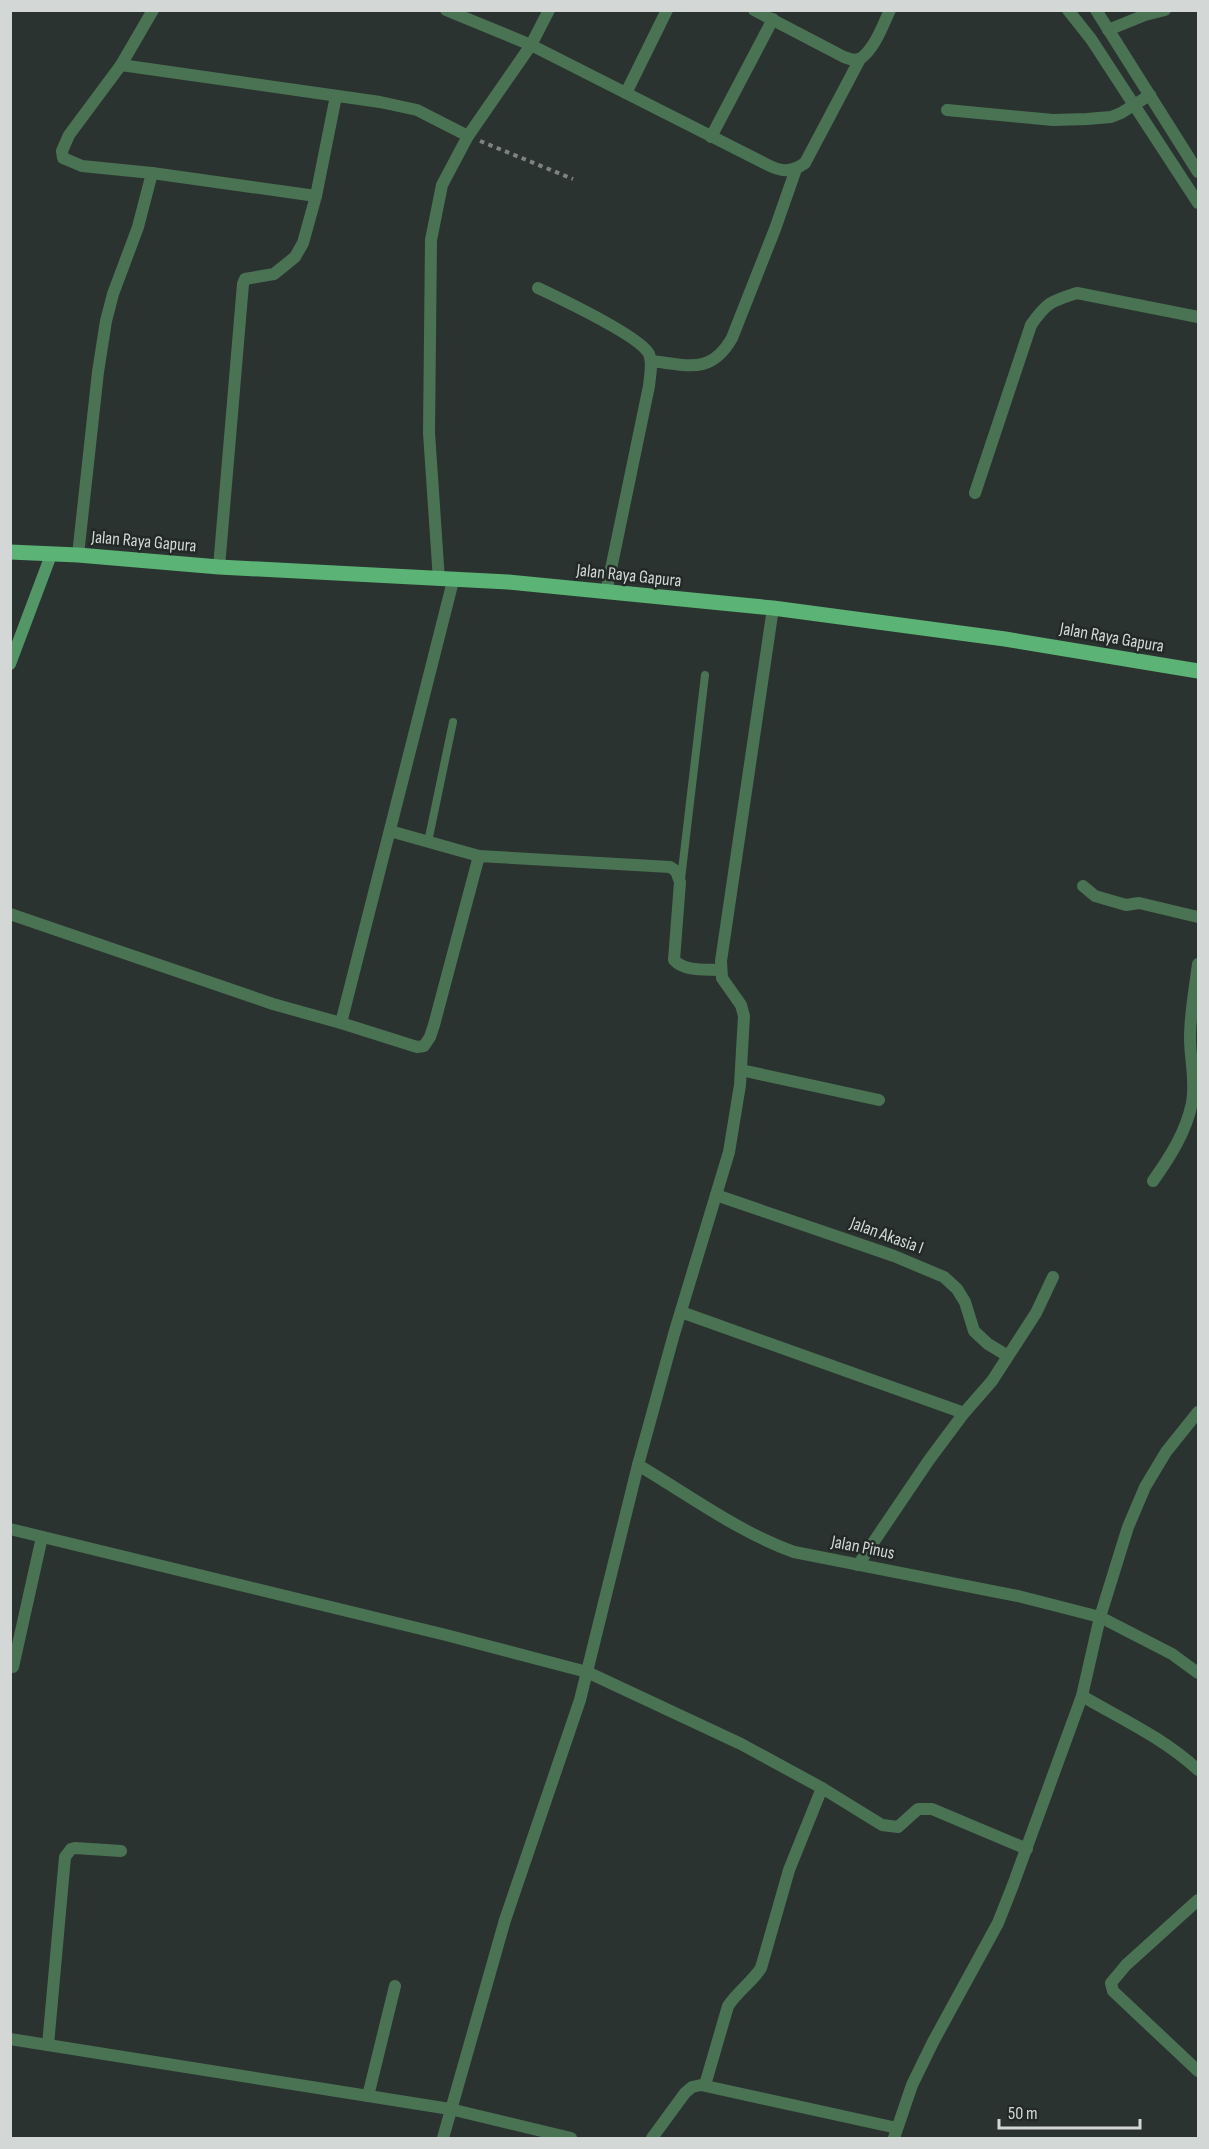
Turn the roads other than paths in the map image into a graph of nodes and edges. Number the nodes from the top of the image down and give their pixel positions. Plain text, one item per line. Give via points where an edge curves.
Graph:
1 (153, 10) edge
2 (446, 10) edge
3 (549, 10) edge
4 (667, 10) edge
5 (754, 10) edge
6 (890, 10) edge
7 (1068, 10) edge
8 (1096, 10) edge
9 (1165, 10) edge
10 (773, 20) junction
11 (1108, 30) junction
12 (531, 45) junction
13 (860, 59) junction
14 (121, 65) junction
15 (626, 93) junction
16 (336, 96) junction
17 (1142, 100) junction
18 (947, 110) dead end
19 (468, 136) junction
20 (711, 137) junction
21 (796, 170) junction
22 (1198, 172) edge
23 (153, 173) junction
24 (315, 196) junction
25 (1198, 203) edge
26 (538, 288) dead end
27 (1198, 317) edge
28 (651, 361) junction
29 (975, 493) dead end
30 (10, 552) edge
31 (51, 555) junction
32 (78, 555) junction
33 (219, 567) junction
34 (446, 580) junction
35 (606, 593) junction
36 (773, 608) junction
37 (10, 664) edge
38 (1198, 671) edge
39 (705, 675) dead end
40 (453, 722) dead end
41 (390, 831) junction
42 (428, 842) junction
43 (479, 856) junction
44 (680, 882) junction
45 (1083, 886) dead end
46 (10, 914) edge
47 (1198, 916) edge
48 (1198, 964) edge
49 (721, 970) junction
50 (341, 1023) junction
51 (1194, 1033) edge
52 (741, 1070) junction
53 (879, 1100) dead end
54 (1153, 1181) dead end
55 (716, 1195) junction
56 (1053, 1277) dead end
57 (681, 1312) junction
58 (1008, 1356) junction
59 (1198, 1412) edge
60 (964, 1413) junction
61 (638, 1465) junction
62 (10, 1529) edge
63 (42, 1537) junction
64 (858, 1565) junction
65 (1100, 1617) junction
66 (13, 1667) dead end
67 (588, 1672) junction
68 (1198, 1673) edge
69 (1082, 1696) junction
70 (1198, 1770) edge
71 (822, 1788) junction
72 (1027, 1849) junction
73 (121, 1851) dead end
74 (1198, 1900) edge
75 (395, 1986) dead end
76 (10, 2039) edge
77 (48, 2045) junction
78 (1198, 2071) edge
79 (705, 2085) junction
80 (368, 2096) junction
81 (450, 2109) junction
82 (896, 2133) edge
83 (549, 2136) edge
84 (443, 2139) edge
85 (571, 2139) edge
86 (652, 2139) edge

1 - 14 street
2 - 12 street
3 - 12 street
4 - 15 street
5 - 10 street
6 - 13 street
7 - 17 street
8 - 11 street
9 - 11 street
10 - 13 street via 844,57
10 - 20 street
11 - 17 street
12 - 15 street
12 - 19 street
13 - 21 street via 805,163
14 - 16 street
14 - 23 street via 69,135 63,158 82,166
15 - 20 street
16 - 19 street via 417,110
16 - 24 street
17 - 18 street via 1111,117 1086,119 1053,120
17 - 22 street
17 - 25 street
19 - 34 street via 442,185 431,240 429,433
20 - 21 street via 776,170
21 - 28 street via 776,229 724,352 712,362 695,365
23 - 24 street
23 - 32 street via 106,321
24 - 33 street via 303,243 295,257 274,274 248,278 243,284
26 - 28 street via 640,344
27 - 29 street via 1077,293 1044,306 1031,326
28 - 35 street
30 - 31 main road, Jalan Raya Gapura
31 - 32 main road, Jalan Raya Gapura
31 - 37 main road
32 - 33 main road, Jalan Raya Gapura
33 - 34 main road, Jalan Raya Gapura
34 - 35 main road, Jalan Raya Gapura via 508,582
34 - 41 street
35 - 36 main road, Jalan Raya Gapura
36 - 38 main road, Jalan Raya Gapura via 1005,639
36 - 49 street
39 - 44 lane
40 - 42 lane
41 - 42 street
41 - 50 street
42 - 43 street
43 - 44 street via 670,867
43 - 50 street via 434,1025 424,1046
44 - 49 street via 674,960 686,968
45 - 47 street via 1095,896 1126,905 1139,903
46 - 50 street via 273,1004
48 - 51 street via 1191,1010
49 - 52 street via 744,1016
51 - 54 street via 1194,1086 1189,1115 1173,1153
52 - 53 street
52 - 55 street via 729,1152
55 - 57 street
55 - 58 street, Jalan Akasia I via 944,1277 965,1302 974,1331
56 - 58 street via 1036,1313
57 - 60 street
57 - 61 street
58 - 60 street
59 - 65 street via 1145,1486
60 - 64 street
61 - 64 street, Jalan Pinus via 772,1544
61 - 67 street
62 - 63 street
63 - 66 street
63 - 67 street
64 - 65 street, Jalan Pinus via 1018,1596
65 - 68 street, Jalan Pinus via 1172,1654
65 - 69 street
67 - 71 street via 741,1744
67 - 81 street via 505,1920
69 - 70 street via 1155,1737
69 - 72 street
71 - 72 street via 888,1827 898,1827 918,1809 932,1809
71 - 79 street via 789,1870 761,1968 728,2006
72 - 82 street via 998,1923 912,2085
73 - 77 street via 75,1848 65,1857
74 - 78 street via 1113,1978 1112,1987
75 - 80 street
76 - 77 street
77 - 80 street
79 - 82 street
79 - 86 street via 685,2093
80 - 81 street
81 - 83 street
81 - 84 street
83 - 85 street

